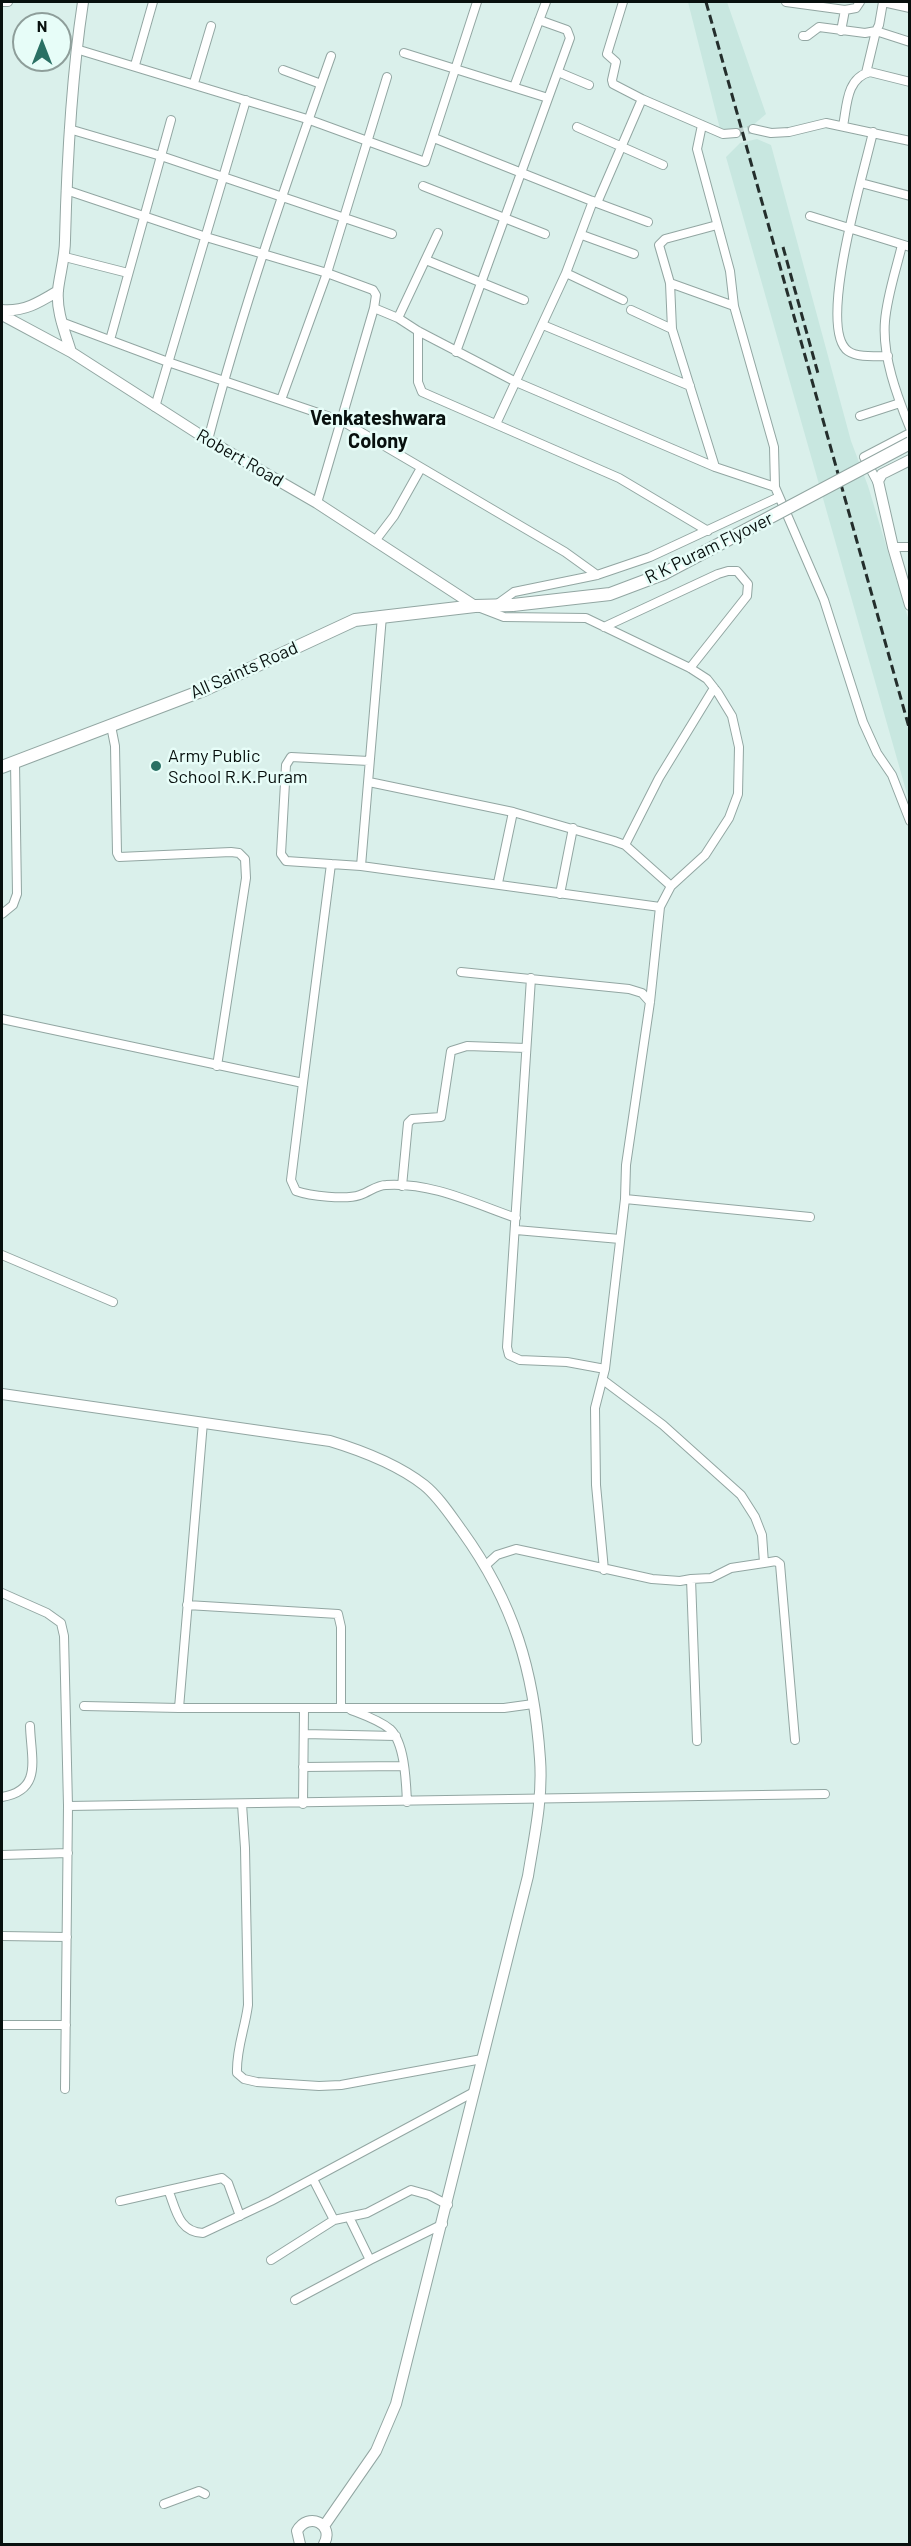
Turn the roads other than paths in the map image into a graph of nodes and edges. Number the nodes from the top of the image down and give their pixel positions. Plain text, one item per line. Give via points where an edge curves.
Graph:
1 (2, 2) edge
2 (8, 2) edge
3 (83, 2) edge
4 (153, 2) edge
5 (477, 2) edge
6 (546, 2) edge
7 (623, 2) edge
8 (786, 2) edge
9 (860, 2) edge
10 (883, 2) edge
11 (909, 8) edge
12 (845, 10) junction
13 (539, 20) junction
14 (211, 26) dead end
15 (842, 30) junction
16 (876, 32) junction
17 (803, 36) dead end
18 (909, 42) edge
19 (76, 49) junction
20 (404, 53) dead end
21 (331, 56) dead end
22 (135, 65) junction
23 (455, 68) junction
24 (283, 70) dead end
25 (558, 72) junction
26 (866, 73) junction
27 (387, 77) dead end
28 (909, 82) edge
29 (194, 83) junction
30 (321, 84) junction
31 (589, 85) dead end
32 (514, 87) junction
33 (548, 98) junction
34 (642, 99) junction
35 (246, 100) junction
36 (308, 119) junction
37 (171, 120) dead end
38 (702, 125) junction
39 (843, 126) junction
40 (577, 127) dead end
41 (69, 129) junction
42 (753, 129) tunnel mouth
43 (873, 132) junction
44 (736, 133) tunnel mouth
45 (434, 138) junction
46 (367, 140) junction
47 (909, 141) edge
48 (621, 146) junction
49 (161, 156) junction
50 (663, 165) dead end
51 (519, 174) junction
52 (222, 176) junction
53 (861, 183) junction
54 (423, 186) dead end
55 (66, 190) junction
56 (283, 196) junction
57 (909, 196) edge
58 (595, 202) junction
59 (343, 216) junction
60 (810, 216) dead end
61 (143, 217) junction
62 (504, 219) junction
63 (648, 222) dead end
64 (717, 225) junction
65 (849, 228) junction
66 (438, 233) dead end
67 (392, 234) dead end
68 (545, 234) dead end
69 (582, 235) junction
70 (206, 237) junction
71 (906, 246) edge
72 (634, 254) dead end
73 (263, 255) junction
74 (65, 257) junction
75 (426, 260) junction
76 (128, 273) junction
77 (327, 273) junction
78 (566, 273) junction
79 (481, 282) junction
80 (670, 283) junction
81 (58, 291) junction
82 (524, 300) dead end
83 (622, 300) dead end
84 (734, 306) junction
85 (375, 308) junction
86 (631, 310) dead end
87 (2, 313) edge
88 (398, 318) junction
89 (61, 322) junction
90 (543, 325) junction
91 (672, 329) junction
92 (418, 332) junction
93 (110, 340) junction
94 (71, 352) junction
95 (456, 352) junction
96 (888, 357) junction
97 (168, 362) junction
98 (224, 380) junction
99 (516, 381) junction
100 (690, 386) junction
101 (281, 400) junction
102 (900, 402) junction
103 (155, 407) junction
104 (860, 416) dead end
105 (342, 421) junction
106 (496, 424) junction
107 (909, 430) edge
108 (208, 440) junction
109 (909, 443) edge
110 (909, 460) edge
111 (715, 467) junction
112 (422, 468) junction
113 (879, 485) junction
114 (775, 487) junction
115 (779, 497) junction
116 (317, 503) junction
117 (708, 531) junction
118 (375, 541) junction
119 (892, 547) junction
120 (909, 547) edge
121 (597, 574) junction
122 (909, 605) edge
123 (475, 606) junction
124 (494, 606) junction
125 (382, 616) junction
126 (604, 627) junction
127 (690, 668) junction
128 (714, 688) junction
129 (111, 726) junction
130 (369, 761) junction
131 (15, 762) junction
132 (2, 767) edge
133 (369, 782) junction
134 (513, 812) junction
135 (909, 821) edge
136 (573, 828) junction
137 (625, 845) junction
138 (331, 864) junction
139 (361, 866) junction
140 (498, 883) junction
141 (672, 886) junction
142 (560, 894) junction
143 (660, 907) junction
144 (2, 914) edge
145 (461, 972) dead end
146 (531, 978) junction
147 (650, 1002) junction
148 (2, 1019) edge
149 (526, 1048) junction
150 (217, 1066) junction
151 (303, 1083) junction
152 (402, 1186) junction
153 (625, 1199) junction
154 (810, 1217) dead end
155 (516, 1218) junction
156 (516, 1230) junction
157 (620, 1239) junction
158 (2, 1255) edge
159 (113, 1302) dead end
160 (605, 1369) junction
161 (603, 1380) junction
162 (2, 1394) edge
163 (203, 1422) junction
164 (764, 1563) junction
165 (486, 1565) junction
166 (604, 1570) junction
167 (691, 1579) junction
168 (2, 1593) edge
169 (188, 1605) junction
170 (533, 1704) junction
171 (84, 1706) dead end
172 (179, 1708) junction
173 (344, 1708) junction
174 (304, 1709) junction
175 (30, 1726) dead end
176 (304, 1734) junction
177 (396, 1736) junction
178 (795, 1740) dead end
179 (698, 1742) dead end
180 (404, 1766) junction
181 (303, 1767) junction
182 (825, 1794) dead end
183 (2, 1797) edge
184 (538, 1800) junction
185 (407, 1802) junction
186 (242, 1804) junction
187 (303, 1804) junction
188 (68, 1806) junction
189 (68, 1853) junction
190 (2, 1855) edge
191 (2, 1936) edge
192 (67, 1937) junction
193 (2, 2025) edge
194 (66, 2025) junction
195 (482, 2059) junction
196 (65, 2089) dead end
197 (474, 2092) junction
198 (313, 2179) junction
199 (168, 2192) junction
200 (120, 2201) dead end
201 (448, 2205) junction
202 (240, 2216) junction
203 (348, 2217) junction
204 (334, 2220) junction
205 (443, 2224) junction
206 (272, 2259) dead end
207 (370, 2260) junction
208 (295, 2300) dead end
209 (205, 2494) dead end
210 (164, 2504) dead end
211 (324, 2526) junction
212 (300, 2544) edge
213 (324, 2544) edge

1 - 2 street
3 - 19 street
4 - 22 street
5 - 23 street
6 - 13 street
7 - 34 street via 607,54 616,62 612,80
8 - 12 street
9 - 12 street via 856,8
10 - 11 street
10 - 16 street
12 - 15 street
13 - 25 street via 570,34
13 - 32 street
14 - 29 street
15 - 16 street
15 - 17 street via 819,27
16 - 18 street
16 - 26 street
19 - 22 street
19 - 41 street
20 - 23 street
21 - 30 street
22 - 29 street
23 - 32 street
23 - 45 street
24 - 30 street
25 - 31 street
25 - 33 street
26 - 28 street
26 - 39 street via 851,87
27 - 46 street
29 - 35 street
30 - 36 street
32 - 33 street
33 - 51 street
34 - 38 street
34 - 48 street
35 - 36 street
35 - 52 street
36 - 46 street
36 - 56 street
37 - 49 street
38 - 44 street via 723,134
38 - 64 street via 697,149
39 - 42 street via 818,123 801,130 771,133
39 - 43 street
40 - 48 street
41 - 49 street
41 - 55 street
43 - 47 street
43 - 53 street
45 - 46 street via 425,162
45 - 51 street
46 - 59 street
48 - 50 street
48 - 58 street
49 - 52 street
49 - 61 street
51 - 58 street
51 - 62 street
52 - 56 street
52 - 70 street
53 - 57 street
53 - 65 street
54 - 62 street
55 - 61 street
55 - 74 street
56 - 59 street
56 - 73 street
58 - 63 street
58 - 69 street
59 - 67 street
59 - 77 street
60 - 65 street
61 - 70 street
61 - 76 street
62 - 68 street
62 - 79 street
64 - 80 street via 662,241 659,248
64 - 84 street via 730,271
65 - 71 street
65 - 96 street via 837,296 840,340 846,350 857,355
66 - 75 street
69 - 72 street
69 - 78 street
70 - 73 street
70 - 97 street
71 - 96 street via 885,323
73 - 77 street
73 - 98 street
74 - 76 street
74 - 81 street
75 - 79 street
75 - 88 street
76 - 93 street
77 - 85 street via 373,290
77 - 101 street
78 - 83 street
78 - 90 street
79 - 82 street
79 - 95 street
80 - 84 street
80 - 91 street
81 - 87 street via 32,306
81 - 89 street
84 - 114 street via 774,447
85 - 88 street
85 - 105 street
86 - 91 street
87 - 94 street, Robert Road
88 - 92 street
89 - 93 street
89 - 94 street
90 - 99 street
90 - 100 street
91 - 100 street
92 - 95 street
92 - 106 street via 418,382 422,392
93 - 97 street
94 - 103 street, Robert Road
95 - 99 street
96 - 102 street
97 - 98 street
97 - 103 street
98 - 101 street
98 - 108 street
99 - 106 street
99 - 111 street
100 - 111 street
101 - 105 street
102 - 104 street
102 - 107 street
103 - 108 street, Robert Road
105 - 112 street
105 - 116 street
106 - 117 street via 619,478
107 - 113 street via 864,457
108 - 116 street, Robert Road
109 - 124 main road, R K Puram Flyover, bridge via 663,574 610,594
110 - 113 street via 882,474
111 - 114 street
112 - 118 street
112 - 121 street
113 - 119 street
114 - 115 street
115 - 117 street
115 - 135 street via 824,600 863,722 892,775
116 - 118 street, Robert Road
117 - 121 street via 650,557
118 - 123 street, Robert Road
119 - 120 street
119 - 122 street
121 - 124 street via 514,592
123 - 124 main road, All Saints Road
123 - 125 main road, All Saints Road
123 - 126 street via 504,617 586,618
125 - 129 main road, All Saints Road via 355,620 204,690
125 - 130 street
126 - 127 street
126 - 127 street via 718,574 737,571 748,584 747,596
127 - 128 street
128 - 137 street via 659,778
128 - 141 street via 732,716 736,733 738,794 729,818 705,855
129 - 131 main road, All Saints Road
129 - 150 street via 119,857 231,852 245,859 246,878
130 - 133 street
130 - 138 street via 297,755 288,760 281,854 286,861
131 - 132 main road, All Saints Road
131 - 144 street via 17,894 13,905
133 - 134 street
133 - 139 street
134 - 136 street
134 - 140 street
136 - 137 street
136 - 142 street
137 - 141 street
138 - 139 street
138 - 151 street
139 - 140 street
140 - 142 street
141 - 143 street
142 - 143 street
143 - 147 street
145 - 146 street
146 - 147 street via 637,991
146 - 149 street
147 - 153 street via 626,1166
148 - 150 street
149 - 152 street via 467,1046 451,1051 441,1117 412,1119 408,1123
149 - 155 street
150 - 151 street
151 - 152 street via 291,1180 296,1191 308,1195 358,1196 385,1185
152 - 155 street via 458,1196
153 - 154 street
153 - 157 street
155 - 156 street
156 - 157 street
156 - 160 street via 509,1355 520,1360
157 - 160 street
158 - 159 street
160 - 161 street
161 - 164 street via 663,1425 741,1495 762,1535
161 - 166 street via 595,1408 594,1437
162 - 163 street
163 - 165 street via 330,1441 367,1452 425,1486
163 - 169 street
164 - 167 street via 731,1568 711,1578
164 - 178 street via 776,1561 782,1569
165 - 166 street via 497,1555 516,1549
165 - 170 street via 521,1645
166 - 167 street via 652,1579
167 - 179 street
168 - 188 street via 61,1623
169 - 172 street
169 - 173 street via 338,1614
170 - 173 street via 504,1708
170 - 184 street via 540,1761
171 - 172 street
172 - 174 street
173 - 174 street
173 - 177 street via 375,1720
174 - 176 street
175 - 183 street via 28,1786
176 - 177 street
176 - 181 street
177 - 180 street
180 - 181 street
180 - 185 street
181 - 187 street
182 - 184 street
184 - 185 street
184 - 195 street via 528,1876
185 - 187 street
186 - 187 street
186 - 188 street
186 - 195 street via 248,2005 238,2042 237,2073 257,2082 341,2085
188 - 189 street
189 - 190 street
189 - 192 street
191 - 192 street
192 - 194 street
193 - 194 street
194 - 196 street
195 - 197 street
197 - 198 street
197 - 201 street
198 - 202 street
198 - 204 street
199 - 200 street
199 - 202 street via 222,2178 228,2183
199 - 202 street via 180,2221 194,2233 203,2233
201 - 203 street via 411,2190
201 - 205 street
203 - 204 street
203 - 207 street
204 - 206 street
205 - 207 street
205 - 211 street via 389,2426 360,2478
207 - 208 street
209 - 210 street via 198,2491
211 - 212 street via 312,2520 303,2523 297,2534
211 - 213 street

